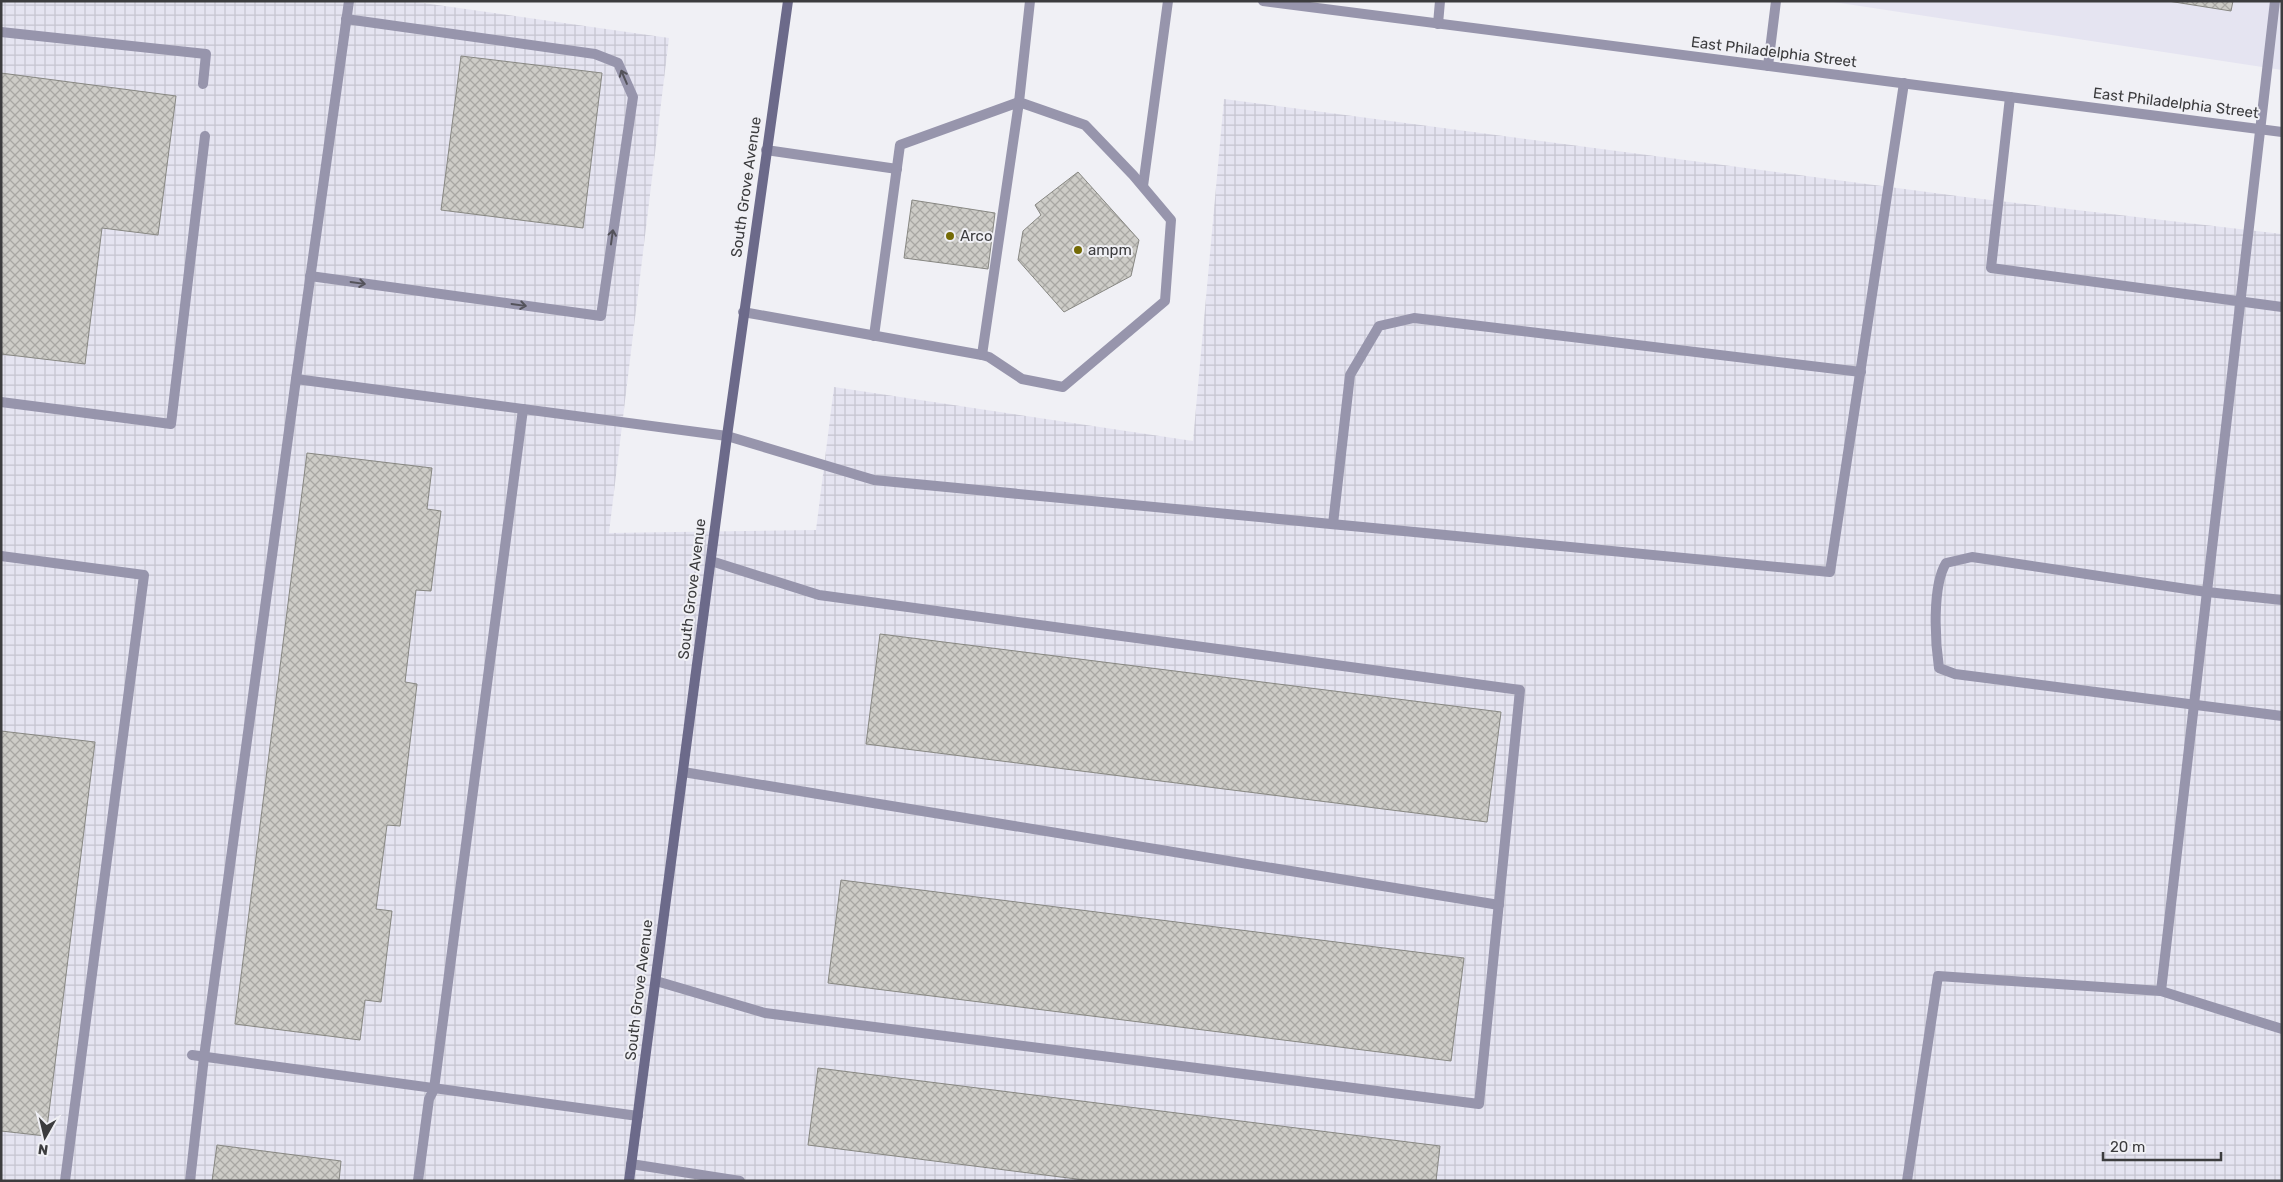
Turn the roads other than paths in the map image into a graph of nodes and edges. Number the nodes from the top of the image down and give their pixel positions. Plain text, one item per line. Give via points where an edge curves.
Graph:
1 (349, 1) edge
2 (788, 1) edge
3 (1030, 1) edge
4 (1168, 1) edge
5 (1263, 1) edge
6 (1440, 1) edge
7 (1776, 1) edge
8 (2275, 1) edge
9 (346, 19) junction
10 (1438, 24) junction
11 (1, 32) edge
12 (1768, 66) junction
13 (1904, 83) junction
14 (203, 84) dead end
15 (2010, 97) junction
16 (1019, 102) junction
17 (2262, 130) junction
18 (2282, 132) edge
19 (205, 136) dead end
20 (766, 150) junction
21 (897, 169) junction
22 (1143, 186) junction
23 (310, 276) junction
24 (2241, 301) junction
25 (2282, 307) edge
26 (743, 312) junction
27 (874, 336) junction
28 (982, 355) junction
29 (1861, 372) junction
30 (296, 378) junction
31 (1, 402) edge
32 (523, 409) junction
33 (727, 436) junction
34 (1333, 524) junction
35 (1, 556) edge
36 (711, 561) junction
37 (2208, 592) junction
38 (2282, 600) edge
39 (2194, 705) junction
40 (2282, 716) edge
41 (683, 772) junction
42 (1499, 905) junction
43 (656, 981) junction
44 (2161, 991) junction
45 (2282, 1029) edge
46 (192, 1055) dead end
47 (204, 1057) junction
48 (434, 1088) junction
49 (638, 1116) junction
50 (632, 1164) junction
51 (65, 1181) edge
52 (190, 1181) edge
53 (418, 1181) edge
54 (629, 1181) edge
55 (740, 1181) edge
56 (1907, 1181) edge

1 - 9 street
2 - 20 main road, South Grove Avenue
3 - 16 street
4 - 22 street
5 - 10 street, East Philadelphia Street
6 - 10 street
7 - 12 street
8 - 17 street
9 - 23 street
23 -> 9 street via 601,316 633,97 618,63 595,54
10 - 12 street, East Philadelphia Street
11 - 14 street via 206,54
12 - 13 street, East Philadelphia Street
13 - 15 street, East Philadelphia Street
13 - 29 street
15 - 17 street, East Philadelphia Street
15 - 24 street via 1991,268
16 - 21 street via 900,145
16 - 22 street via 1085,125
16 - 28 street
17 - 18 street, East Philadelphia Street
17 - 24 street
19 - 31 street via 171,424
20 - 21 street
20 - 26 main road, South Grove Avenue
21 - 27 street
22 - 28 street via 1171,220 1165,301 1063,387 1022,379
23 - 30 street
24 - 25 street
24 - 37 street
26 - 27 street
26 - 33 main road, South Grove Avenue
27 - 28 street
29 - 34 street via 1414,318 1379,326 1350,375
29 - 34 street via 1830,572
30 - 32 street
30 - 47 street
32 - 33 street
32 - 48 street
33 - 34 street via 874,480
33 - 36 main road, South Grove Avenue
35 - 51 street via 144,575
36 - 41 main road, South Grove Avenue
36 - 42 street via 819,595 1520,690
37 - 38 street
37 - 39 street
37 - 39 street via 1972,557 1946,563 1940,573 1935,639 1939,668 1955,674
39 - 40 street
39 - 44 street
41 - 42 street
41 - 43 main road, South Grove Avenue
42 - 43 street via 1479,1104 764,1013
43 - 49 main road, South Grove Avenue
44 - 45 street
44 - 56 street via 1938,976
46 - 47 street
47 - 48 street
47 - 52 street
48 - 49 street
48 - 53 street via 428,1099
49 - 50 main road, South Grove Avenue
50 - 54 main road, South Grove Avenue
50 - 55 street

